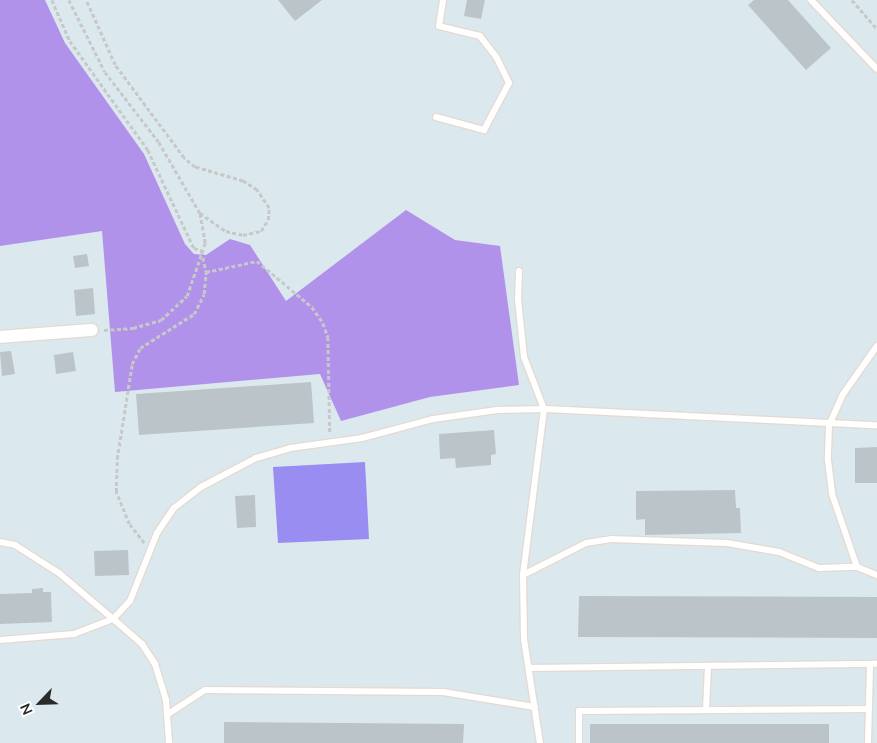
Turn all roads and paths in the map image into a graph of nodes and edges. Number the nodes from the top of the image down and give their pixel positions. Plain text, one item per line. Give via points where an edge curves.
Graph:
1 (52, 0) edge
2 (68, 0) edge
3 (86, 0) edge
4 (443, 0) edge
5 (811, 0) edge
6 (852, 0) edge
7 (877, 29) edge
8 (877, 69) edge
9 (436, 117) dead end
10 (200, 213) junction
11 (202, 251) junction
12 (519, 271) dead end
13 (206, 272) junction
14 (92, 330) joint
15 (0, 337) edge
16 (877, 346) edge
17 (544, 409) junction
18 (829, 425) junction
19 (877, 425) edge
20 (330, 442) junction
21 (0, 542) edge
22 (151, 549) junction
23 (857, 567) junction
24 (877, 575) edge
25 (524, 576) junction
26 (113, 619) junction
27 (0, 640) edge
28 (874, 664) edge
29 (708, 666) junction
30 (530, 668) junction
31 (535, 707) junction
32 (869, 708) junction
33 (706, 710) junction
34 (168, 714) junction
35 (169, 743) edge
36 (540, 743) edge
37 (579, 743) edge
38 (868, 743) edge

1 - 11 path via 70,40 148,150 194,248
2 - 10 path via 105,72 159,142
3 - 10 path via 99,36 115,65 184,158 195,167 243,181 257,190 269,208 268,220 261,230 244,235 226,231
4 - 9 lane via 439,26 480,36 509,83 484,130
5 - 8 lane
6 - 7 path
10 - 11 path via 205,243
11 - 13 path
11 - 14 path via 187,296 161,320 133,328
12 - 17 lane via 518,299 524,356
13 - 20 path via 257,261 312,307 328,337
13 - 22 path via 204,294 194,314 140,348 132,364 117,459 116,492 129,524 139,540
14 - 15 street
16 - 18 lane via 844,394
17 - 18 lane
17 - 20 lane via 465,413
17 - 25 lane
18 - 19 lane
18 - 23 lane via 832,494
20 - 22 lane via 256,458 201,487 174,508
21 - 26 lane via 15,546 58,573
22 - 26 lane via 130,601
23 - 24 lane
23 - 25 lane via 819,568 779,552 727,543 611,538 586,543
25 - 30 lane via 524,639
26 - 27 lane via 74,634
26 - 34 lane via 149,653 160,676
28 - 29 lane
28 - 32 lane
29 - 30 lane
29 - 33 lane
30 - 31 lane
31 - 34 lane via 443,692 205,690
31 - 36 lane
32 - 33 lane
32 - 38 lane
33 - 37 lane via 579,711
34 - 35 lane

